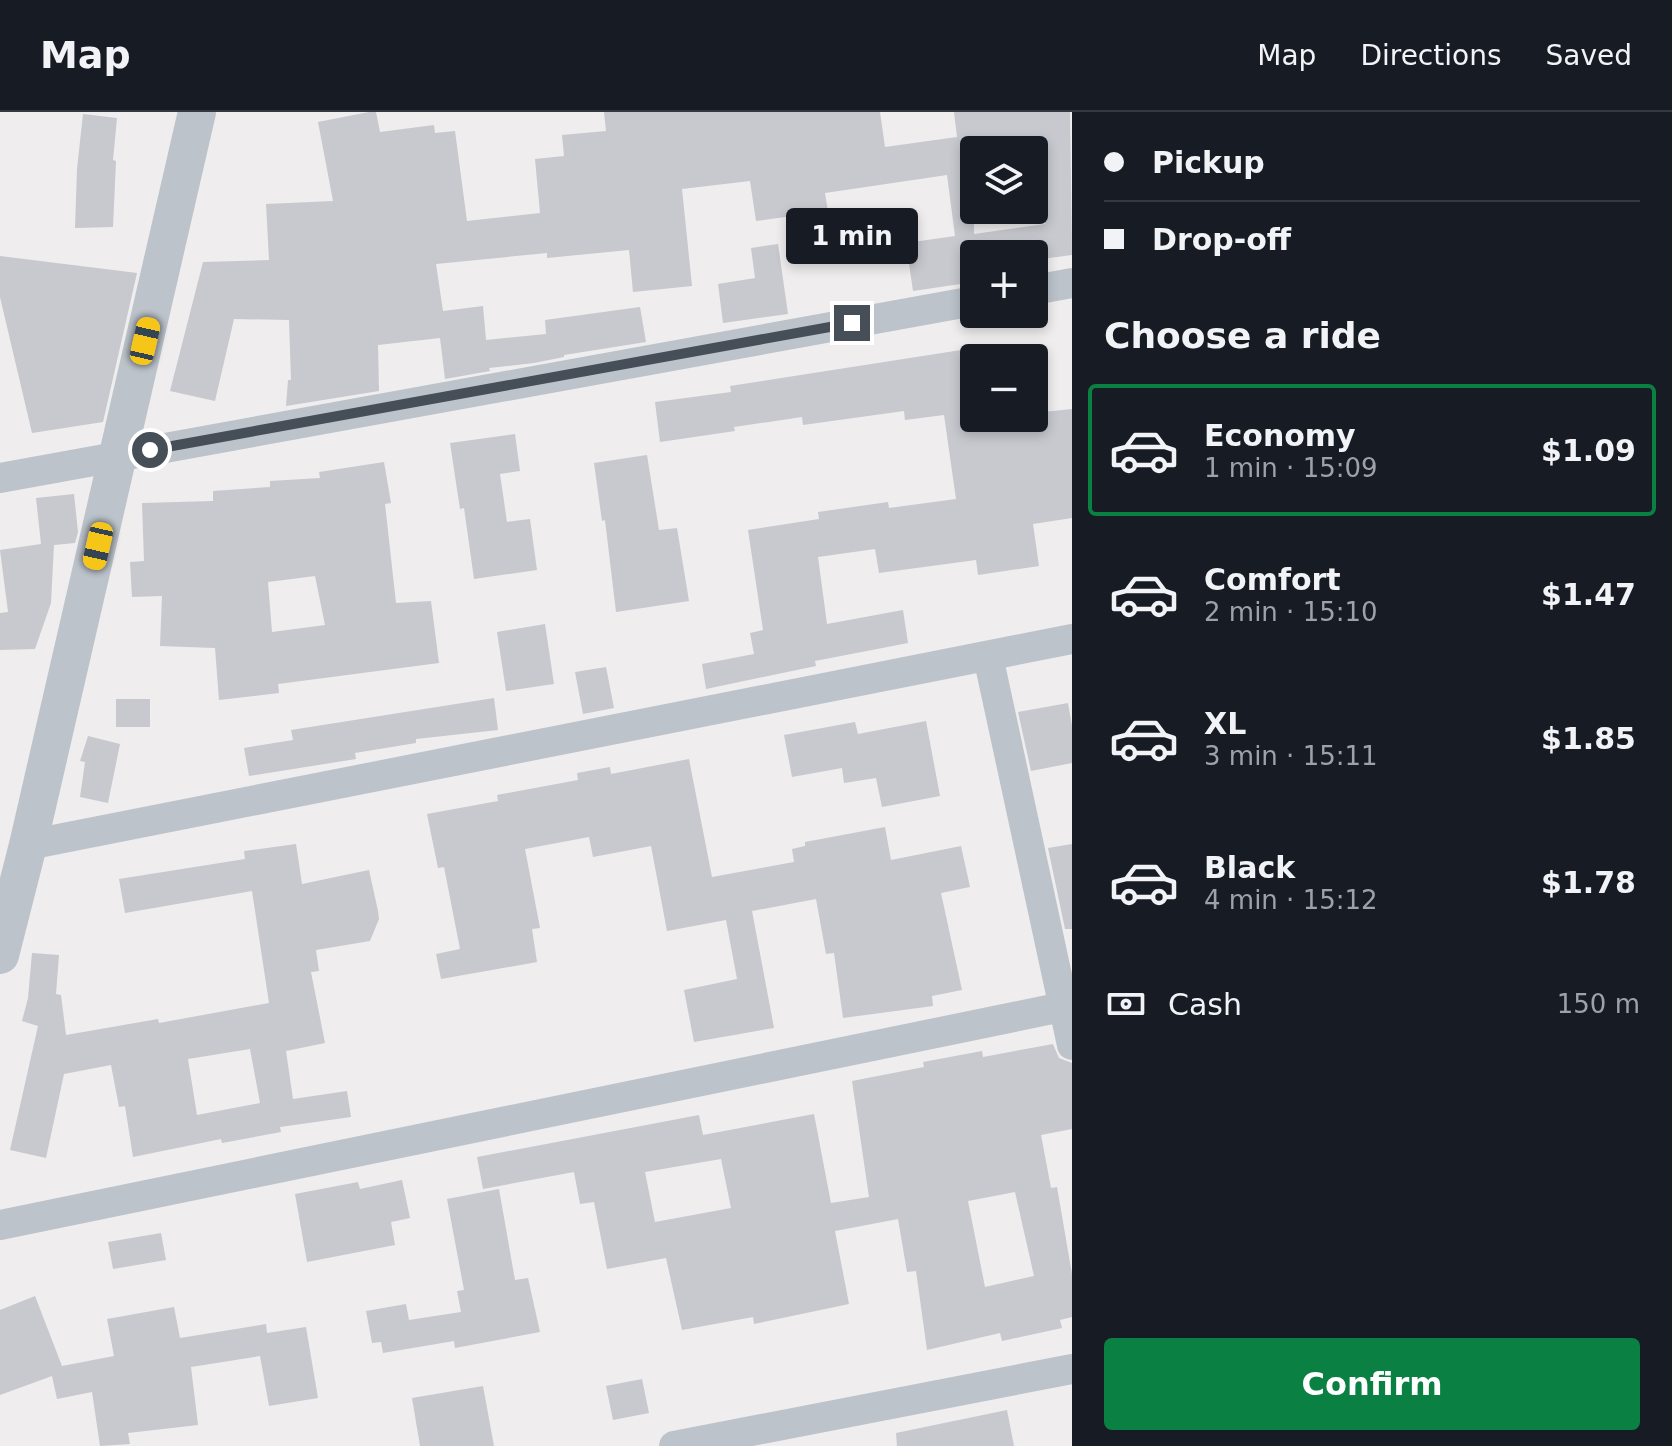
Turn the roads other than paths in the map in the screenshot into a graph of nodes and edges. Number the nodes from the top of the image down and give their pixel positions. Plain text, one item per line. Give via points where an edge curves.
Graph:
1 (197, 112) edge
2 (1072, 283) edge
3 (1048, 287) edge
4 (960, 304) edge
5 (119, 456) junction
6 (0, 478) edge
7 (1072, 639) edge
8 (988, 656) junction
9 (28, 845) junction
10 (3, 932) edge
11 (1068, 1006) edge
12 (1072, 1045) edge
13 (0, 1225) edge
14 (1072, 1369) edge
15 (674, 1446) edge

1 - 5 street
2 - 3 street
4 - 5 street
5 - 6 street
5 - 9 street
7 - 8 street
8 - 9 street
8 - 11 street
9 - 10 street
11 - 12 street
11 - 13 street
14 - 15 street

